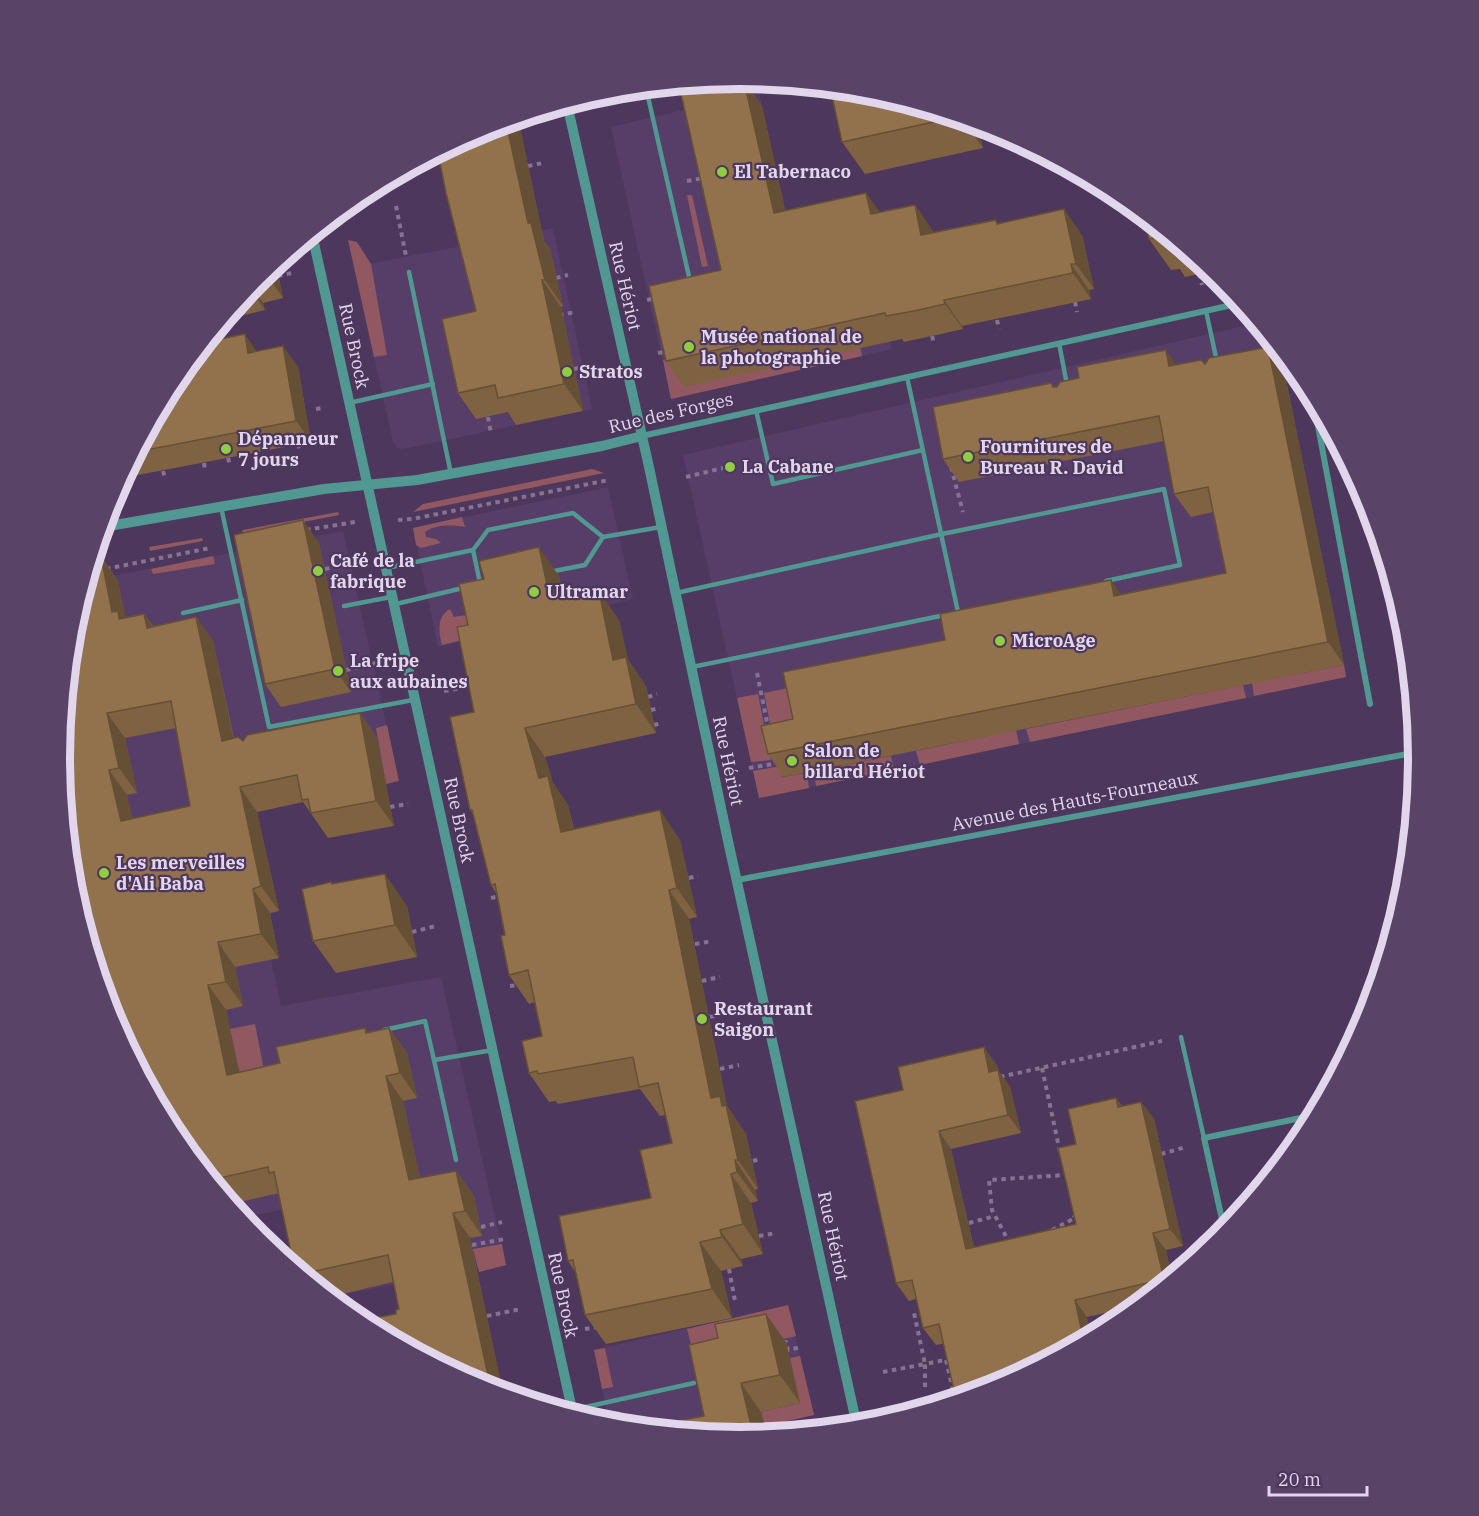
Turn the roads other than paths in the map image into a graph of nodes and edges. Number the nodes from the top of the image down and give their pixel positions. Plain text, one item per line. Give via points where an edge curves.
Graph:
1 (721, 89) edge
2 (648, 96) edge
3 (723, 98) edge
4 (569, 111) edge
5 (314, 242) edge
6 (409, 272) road end
7 (692, 291) edge
8 (1231, 305) edge
9 (1206, 311) junction
10 (1059, 343) junction
11 (1219, 372) edge
12 (907, 377) junction
13 (433, 384) junction
14 (1069, 396) edge
15 (349, 403) junction
16 (756, 410) junction
17 (1317, 419) edge
18 (642, 436) junction
19 (923, 450) junction
20 (451, 474) junction
21 (368, 485) junction
22 (221, 507) junction
23 (112, 525) edge
24 (662, 527) junction
25 (942, 534) junction
26 (603, 537) junction
27 (473, 550) junction
28 (387, 568) junction
29 (542, 573) edge
30 (1101, 582) edge
31 (491, 583) edge
32 (481, 584) junction
33 (676, 593) junction
34 (242, 600) junction
35 (394, 601) junction
36 (344, 606) dead end
37 (970, 610) edge
38 (958, 612) junction
39 (183, 613) dead end
40 (692, 667) junction
41 (416, 700) junction
42 (1370, 704) dead end
43 (269, 727) junction
44 (266, 739) edge
45 (1408, 754) edge
46 (737, 880) junction
47 (374, 1032) edge
48 (1181, 1037) dead end
49 (493, 1050) junction
50 (434, 1060) junction
51 (1304, 1117) edge
52 (1204, 1138) junction
53 (456, 1160) dead end
54 (1222, 1221) edge
55 (693, 1383) edge
56 (570, 1405) edge
57 (586, 1409) edge
58 (855, 1416) edge

1 - 3 lane
2 - 7 lane
4 - 18 street, Rue Hériot
5 - 15 street, Rue Brock
6 - 13 lane
8 - 9 street, Rue des Forges
9 - 10 street, Rue des Forges
9 - 11 lane
10 - 12 street, Rue des Forges
10 - 14 lane
12 - 16 street, Rue des Forges
12 - 19 lane
13 - 15 lane
13 - 20 lane
15 - 21 street, Rue Brock
16 - 18 street, Rue des Forges
16 - 19 lane via 773,484
17 - 42 street
18 - 20 street, Rue des Forges
18 - 24 street, Rue Hériot
19 - 25 lane
20 - 21 street, Rue des Forges
21 - 22 street, Rue des Forges
21 - 28 street, Rue Brock
22 - 23 street, Rue des Forges
22 - 34 lane
24 - 26 lane
24 - 33 street, Rue Hériot
25 - 30 lane via 1164,489 1180,565
25 - 33 lane
25 - 38 lane
26 - 27 lane via 573,513 488,530
26 - 29 lane via 585,565
27 - 28 lane
27 - 32 lane
28 - 35 street, Rue Brock
31 - 32 lane
32 - 35 lane
33 - 40 street, Rue Hériot
34 - 39 lane
34 - 43 lane
35 - 36 lane
35 - 41 street, Rue Brock
37 - 38 lane
38 - 40 lane
40 - 46 street, Rue Hériot
41 - 43 lane
41 - 49 street, Rue Brock
43 - 44 lane
45 - 46 street, Avenue des Hauts-Fourneaux
46 - 58 street, Rue Hériot
47 - 50 lane via 425,1021
48 - 52 lane
49 - 50 lane
49 - 56 street, Rue Brock
50 - 53 lane
51 - 52 street
52 - 54 street
55 - 57 lane

